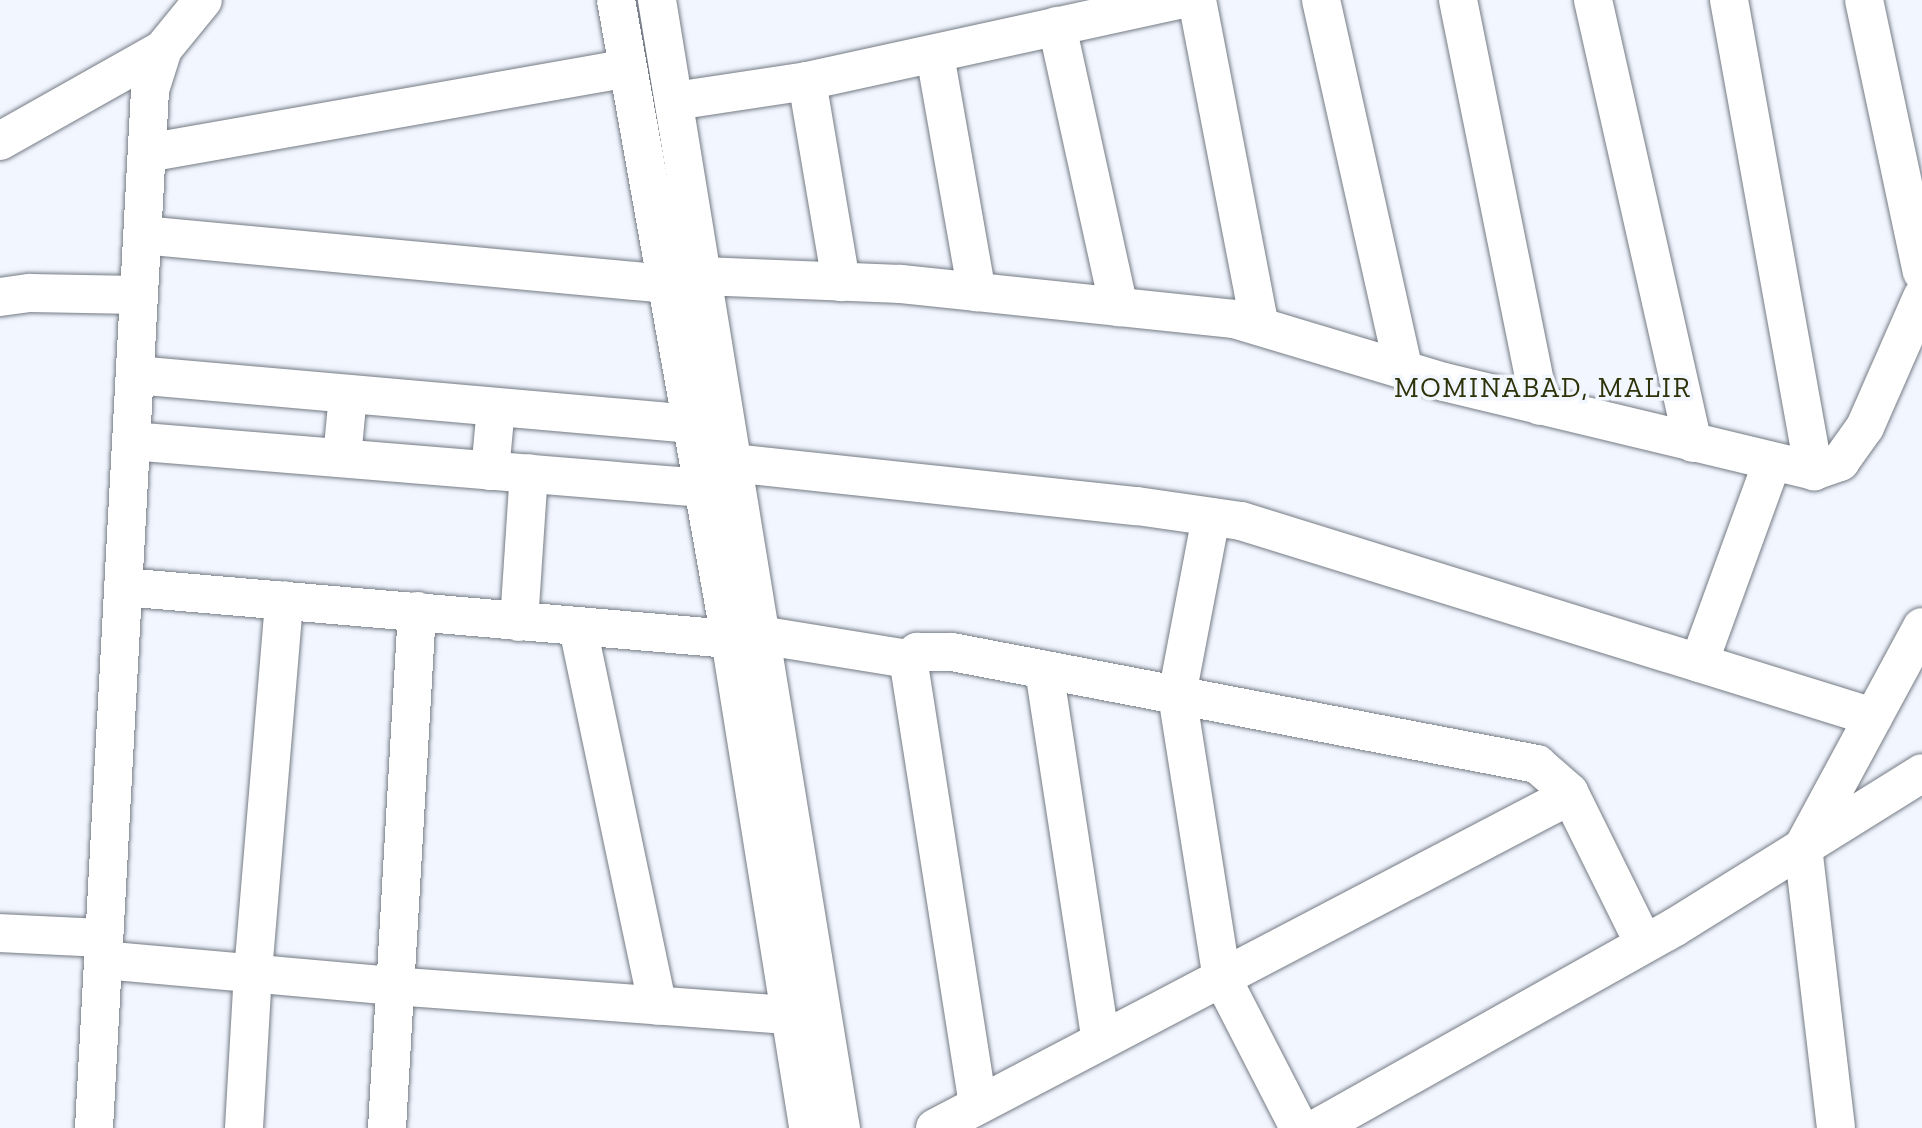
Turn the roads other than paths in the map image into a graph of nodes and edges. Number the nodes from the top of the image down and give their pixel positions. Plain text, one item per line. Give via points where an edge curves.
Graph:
1 (616, 0) edge
2 (657, 0) edge
3 (1177, 0) edge
4 (1197, 0) edge
5 (1321, 0) edge
6 (1458, 0) edge
7 (1593, 0) edge
8 (1729, 0) edge
9 (1864, 0) edge
10 (196, 4) edge
11 (1057, 26) junction
12 (163, 49) junction
13 (935, 55) junction
14 (628, 68) junction
15 (807, 81) junction
16 (675, 101) junction
17 (0, 141) edge
18 (147, 153) junction
19 (142, 236) junction
20 (1922, 272) edge
21 (684, 280) junction
22 (841, 282) junction
23 (977, 292) junction
24 (139, 295) junction
25 (1922, 296) edge
26 (0, 298) edge
27 (1118, 307) junction
28 (1260, 326) junction
29 (1404, 370) junction
30 (135, 375) junction
31 (348, 394) junction
32 (1540, 406) junction
33 (496, 407) junction
34 (692, 425) junction
35 (131, 441) junction
36 (1693, 443) junction
37 (342, 458) junction
38 (1772, 462) junction
39 (732, 463) junction
40 (490, 471) junction
41 (1814, 471) junction
42 (529, 474) junction
43 (703, 488) junction
44 (1211, 517) junction
45 (123, 587) junction
46 (284, 600) junction
47 (417, 611) junction
48 (520, 622) junction
49 (1922, 627) edge
50 (578, 628) junction
51 (745, 637) junction
52 (909, 659) junction
53 (1699, 663) junction
54 (1044, 670) junction
55 (1177, 695) junction
56 (1873, 718) junction
57 (1922, 773) edge
58 (1569, 792) junction
59 (1803, 847) junction
60 (0, 933) edge
61 (1644, 944) junction
62 (103, 949) junction
63 (253, 972) junction
64 (1222, 978) junction
65 (393, 986) junction
66 (659, 1006) junction
67 (792, 1015) junction
68 (1101, 1041) junction
69 (978, 1105) junction
70 (93, 1128) edge
71 (244, 1128) edge
72 (387, 1128) edge
73 (808, 1128) edge
74 (841, 1128) edge
75 (935, 1128) edge
76 (1298, 1128) edge
77 (1317, 1128) edge
78 (1836, 1128) edge

1 - 14 street
2 - 16 street
3 - 11 street
4 - 28 street
5 - 29 street
6 - 32 street
7 - 36 street
8 - 41 street
9 - 20 street
10 - 12 street
11 - 13 street
11 - 27 street
12 - 17 street
12 - 18 street via 150,90
13 - 15 street
13 - 23 street
14 - 18 street
14 - 21 street
15 - 16 street
15 - 22 street
16 - 21 street
18 - 19 street
19 - 21 street
19 - 24 street
21 - 22 street
21 - 34 street
21 - 39 street
22 - 23 street
23 - 27 street
24 - 26 street via 30,293
24 - 30 street
25 - 41 street via 1865,427 1840,462
27 - 28 street
28 - 29 street
29 - 32 street
30 - 31 street
30 - 35 street
31 - 33 street
31 - 37 street
32 - 36 street
33 - 34 street
33 - 40 street
34 - 43 street
35 - 37 street
35 - 45 street
36 - 38 street
37 - 40 street
38 - 41 street
38 - 53 street
39 - 44 street
39 - 51 street
40 - 42 street
42 - 43 street
42 - 48 street
43 - 51 street
44 - 53 street via 1241,521
44 - 55 street
45 - 46 street
45 - 62 street
46 - 47 street
46 - 63 street
47 - 48 street
47 - 65 street
48 - 50 street
49 - 56 street
50 - 51 street
50 - 66 street
51 - 52 street
51 - 67 street
51 - 74 street
52 - 54 street via 917,652 952,652
52 - 69 street
53 - 56 street
54 - 55 street
54 - 68 street
55 - 58 street via 1537,764
55 - 64 street
56 - 59 street
57 - 59 street
58 - 61 street
58 - 64 street
59 - 61 street
59 - 78 street
60 - 62 street
61 - 77 street
62 - 63 street
62 - 70 street
63 - 65 street
63 - 71 street
64 - 68 street
64 - 76 street
65 - 66 street
65 - 72 street
66 - 67 street
67 - 73 street
68 - 69 street
69 - 75 street

